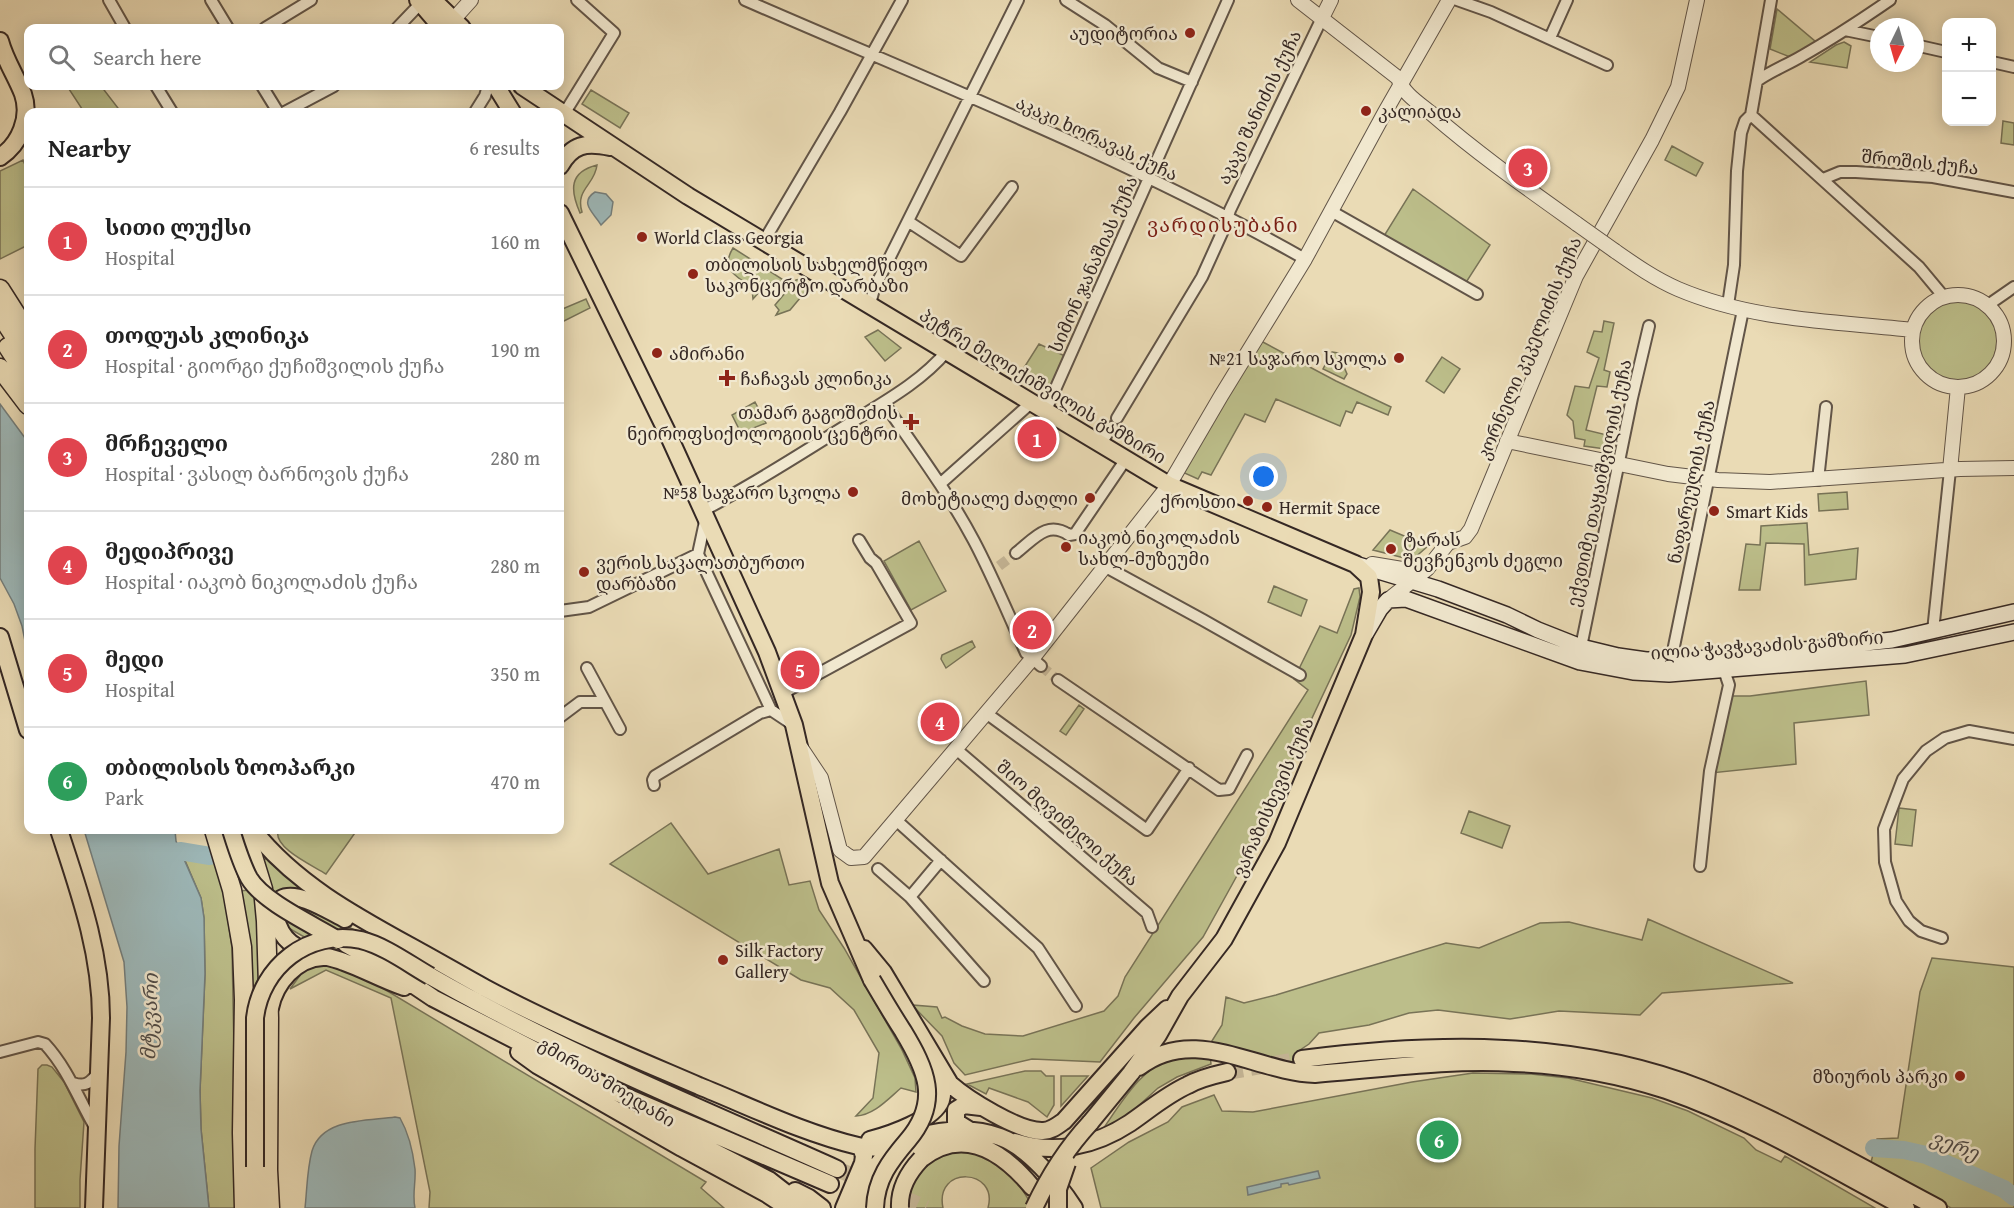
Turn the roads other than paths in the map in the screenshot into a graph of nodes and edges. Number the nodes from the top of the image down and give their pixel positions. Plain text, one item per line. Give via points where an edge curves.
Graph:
1 (109, 0) edge
2 (211, 0) edge
3 (311, 0) edge
4 (471, 0) edge
5 (577, 0) edge
6 (745, 0) edge
7 (902, 0) edge
8 (1018, 0) edge
9 (1066, 0) edge
10 (1228, 0) edge
11 (1298, 0) edge
12 (1331, 0) edge
13 (1449, 0) edge
14 (1456, 0) edge
15 (1496, 0) edge
16 (1567, 0) edge
17 (1697, 0) edge
18 (1771, 0) edge
19 (1890, 0) edge
20 (424, 1) edge
21 (769, 4) edge
22 (1491, 12) junction
23 (1322, 18) junction
24 (123, 24) edge
25 (226, 24) edge
26 (272, 24) edge
27 (401, 24) edge
28 (447, 24) edge
29 (449, 24) edge
30 (1845, 30) junction
31 (1870, 36) edge
32 (1550, 38) junction
33 (0, 41) edge
34 (1924, 47) edge
35 (1942, 51) edge
36 (872, 54) junction
37 (1996, 63) edge
38 (1607, 65) dead end
39 (2014, 66) edge
40 (1756, 81) junction
41 (1192, 82) junction
42 (1400, 86) junction
43 (158, 90) edge
44 (264, 90) edge
45 (326, 90) edge
46 (487, 90) edge
47 (498, 90) edge
48 (528, 90) edge
49 (969, 97) junction
50 (170, 108) edge
51 (276, 108) edge
52 (293, 108) edge
53 (478, 108) edge
54 (510, 108) edge
55 (555, 108) edge
56 (564, 114) joint
57 (1751, 115) junction
58 (20, 135) junction
59 (0, 144) edge
60 (614, 148) junction
61 (0, 157) edge
62 (564, 160) edge
63 (1149, 179) junction
64 (1823, 179) junction
65 (1012, 187) dead end
66 (2014, 192) edge
67 (1331, 211) junction
68 (1228, 219) junction
69 (564, 222) edge
70 (909, 222) junction
71 (764, 241) junction
72 (1305, 259) junction
73 (2014, 287) edge
74 (0, 289) edge
75 (1477, 294) dead end
76 (1944, 297) junction
77 (870, 304) junction
78 (1728, 305) junction
79 (1988, 305) junction
80 (1743, 310) junction
81 (0, 314) edge
82 (1649, 326) dead end
83 (24, 327) edge
84 (1913, 330) junction
85 (0, 336) edge
86 (2009, 339) edge
87 (24, 351) edge
88 (947, 351) junction
89 (0, 368) edge
90 (24, 372) edge
91 (1958, 387) junction
92 (24, 400) edge
93 (884, 403) junction
94 (1039, 406) junction
95 (1827, 407) dead end
96 (1507, 441) junction
97 (1100, 444) junction
98 (1126, 459) junction
99 (1619, 465) junction
100 (2014, 468) edge
101 (1950, 470) junction
102 (1709, 479) junction
103 (1818, 480) junction
104 (940, 484) junction
105 (1169, 485) junction
106 (705, 513) junction
107 (859, 540) dead end
108 (1016, 553) tunnel mouth
109 (698, 554) junction
110 (1356, 564) junction
111 (999, 566) tunnel mouth
112 (1106, 567) junction
113 (1426, 569) junction
114 (989, 574) junction
115 (1408, 585) junction
116 (1389, 600) junction
117 (564, 611) edge
118 (2014, 612) edge
119 (1933, 631) junction
120 (2014, 632) edge
121 (1364, 635) junction
122 (0, 637) edge
123 (1581, 647) junction
124 (1671, 661) junction
125 (1036, 663) junction
126 (587, 668) dead end
127 (1300, 675) dead end
128 (1727, 677) junction
129 (1058, 680) tunnel mouth
130 (783, 693) junction
131 (605, 702) junction
132 (771, 710) junction
133 (986, 713) junction
134 (564, 714) edge
135 (24, 717) edge
136 (794, 725) junction
137 (620, 729) dead end
138 (2014, 739) edge
139 (956, 748) junction
140 (1247, 755) dead end
141 (1189, 768) junction
142 (814, 779) junction
143 (654, 785) dead end
144 (896, 820) junction
145 (60, 834) edge
146 (215, 834) edge
147 (232, 834) edge
148 (247, 834) edge
149 (257, 834) edge
150 (942, 860) junction
151 (1700, 866) dead end
152 (878, 869) dead end
153 (910, 897) junction
154 (1152, 927) dead end
155 (382, 931) junction
156 (855, 938) junction
157 (1942, 938) dead end
158 (327, 957) junction
159 (984, 981) dead end
160 (1180, 996) junction
161 (433, 998) junction
162 (521, 1006) junction
163 (1076, 1006) dead end
164 (268, 1018) junction
165 (500, 1024) junction
166 (567, 1036) junction
167 (0, 1052) edge
168 (621, 1053) junction
169 (1302, 1059) tunnel mouth
170 (936, 1062) junction
171 (99, 1071) junction
172 (1227, 1072) tunnel mouth
173 (623, 1073) junction
174 (1128, 1077) junction
175 (73, 1083) junction
176 (620, 1094) junction
177 (985, 1108) junction
178 (1074, 1110) junction
179 (1090, 1123) junction
180 (97, 1130) junction
181 (969, 1130) junction
182 (943, 1132) junction
183 (1007, 1139) junction
184 (1095, 1141) junction
185 (843, 1142) junction
186 (899, 1143) junction
187 (861, 1147) junction
188 (777, 1185) junction
189 (1035, 1202) edge
190 (94, 1208) edge
191 (244, 1208) edge
192 (258, 1208) edge
193 (270, 1208) edge
194 (788, 1208) edge
195 (805, 1208) edge
196 (822, 1208) edge
197 (844, 1208) edge
198 (858, 1208) edge
199 (875, 1208) edge
200 (884, 1208) edge
201 (900, 1208) edge
202 (1058, 1208) edge
203 (1074, 1208) edge
204 (1906, 1208) edge
205 (1938, 1208) edge

1 - 24 street
2 - 25 street
3 - 26 street
4 - 29 street
5 - 56 street via 614,33
6 - 21 street, აკაკი ხორავას ქუჩა
7 - 36 street
8 - 49 street
9 - 41 street via 1105,25 1158,68
10 - 41 street, სიმონ ჯანაშიას ქუჩა
11 - 23 street
12 - 23 street, აკაკი შანიძის ქუჩა
13 - 42 street
14 - 22 street
15 - 22 street
16 - 32 street
17 - 96 street, კორნელი კეკელიძის ქუჩა via 1677,87 1652,140 1581,265
18 - 40 street
19 - 30 street
20 - 27 street
20 - 28 main road
21 - 36 street, აკაკი ხორავას ქუჩა
22 - 32 street
23 - 42 street via 1398,78
23 - 68 street, აკაკი შანიძის ქუჩა
30 - 31 street
30 - 40 street
32 - 38 street
33 - 58 main road via 24,99
34 - 35 street
36 - 49 street, აკაკი ხორავას ქუჩა
36 - 71 street
37 - 39 street
40 - 57 street
41 - 63 street, სიმონ ჯანაშიას ქუჩა
42 - 67 street
42 - 78 street, bridge via 1528,189 1645,272 1678,289
43 - 50 street
44 - 51 street
45 - 52 street
46 - 53 street
47 - 54 main road
48 - 55 main road, პეტრე მელიქიშვილის გამზირი
49 - 63 street, აკაკი ხორავას ქუჩა
49 - 70 street
56 - 60 main road, პეტრე მელიქიშვილის გამზირი
57 - 64 street
57 - 78 street via 1741,133
58 - 59 main road
58 - 61 main road
60 - 62 main road via 579,146
60 - 71 main road, პეტრე მელიქიშვილის გამზირი
63 - 68 street, აკაკი ხორავას ქუჩა
63 - 94 street, სიმონ ჯანაშიას ქუჩა
64 - 66 street, შროშის ქუჩა via 1840,172 1921,176
64 - 76 street via 1919,267
65 - 70 street via 961,256
67 - 72 street
67 - 75 street
68 - 72 street, აკაკი ხორავას ქუჩა
68 - 97 street, აკაკი შანიძის ქუჩა via 1202,277
69 - 106 main road
70 - 77 street
71 - 77 main road, პეტრე მელიქიშვილის გამზირი
72 - 105 street
73 - 79 street
74 - 83 highway
76 - 79 street via 1973,297
76 - 84 street via 1924,310
77 - 88 main road, პეტრე მელიქიშვილის გამზირი
78 - 80 street
79 - 86 street
80 - 84 street
80 - 102 street, ნაფარეულის ქუჩა
81 - 87 highway
82 - 99 street, ექვთიმე თაყაიშვილის ქუჩა
84 - 91 street via 1912,348 1923,371 1937,382
85 - 90 highway
86 - 91 street via 1991,373 1976,384
88 - 93 street via 929,371
88 - 94 main road, პეტრე მელიქიშვილის გამზირი
89 - 92 highway
91 - 101 street
93 - 104 street
93 - 106 street
94 - 97 main road, პეტრე მელიქიშვილის გამზირი
94 - 104 street
95 - 103 street
96 - 99 street
96 - 113 street, კორნელი კეკელიძის ქუჩა via 1472,529 1465,537 1448,543
97 - 98 main road, პეტრე მელიქიშვილის გამზირი
98 - 105 main road, პეტრე მელიქიშვილის გამზირი
98 - 108 street via 1075,534 1052,528
99 - 102 street
99 - 123 street, ექვთიმე თაყაიშვილის ქუჩა
100 - 101 street
101 - 103 street
101 - 119 street
102 - 103 street
102 - 124 street, ნაფარეულის ქუჩა
104 - 114 street
105 - 110 main road, პეტრე მელიქიშვილის გამზირი
105 - 112 street
106 - 109 street
106 - 130 main road
107 - 130 street via 911,623
109 - 117 street via 589,607
109 - 132 street
110 - 113 street
110 - 115 main road, პეტრე მელიქიშვილის გამზირი
110 - 121 main road, ვარაზისხევის ქუჩა via 1371,584
111 - 114 street
112 - 125 street
112 - 127 street
113 - 115 street, კორნელი კეკელიძის ქუჩა
114 - 125 street via 1026,653
115 - 116 street, ვარაზისხევის ქუჩა
115 - 123 main road, ილია ჭავჭავაძის გამზირი via 1507,615
116 - 121 main road, ვარაზისხევის ქუჩა
116 - 128 main road, ილია ჭავჭავაძის გამზირი via 1413,602 1608,669
118 - 119 main road, ილია ჭავჭავაძის გამზირი
119 - 124 main road, ილია ჭავჭავაძის გამზირი via 1804,651
120 - 128 main road, ილია ჭავჭავაძის გამზირი via 1905,655 1740,669
121 - 160 main road, ვარაზისხევის ქუჩა via 1277,843 1224,939
122 - 135 main road
123 - 124 main road, ილია ჭავჭავაძის გამზირი via 1618,656
125 - 133 street
126 - 131 street
128 - 151 street via 1710,771
129 - 141 street
130 - 136 main road
131 - 134 street via 580,702
131 - 137 street
132 - 136 street
132 - 143 street via 655,776
133 - 139 street
133 - 141 street via 1147,830
136 - 142 main road
138 - 157 street via 1969,731 1945,738 1926,751 1903,779 1884,829 1885,862 1896,901 1908,921
139 - 144 street
139 - 154 street, შიო მღვიმელი ქუჩა via 1147,913
140 - 141 street via 1229,789 1219,789
142 - 144 street via 837,843 846,856 864,857
142 - 156 main road via 830,883
144 - 150 street
145 - 171 main road via 98,967
146 - 191 highway via 232,890 244,969
147 - 161 main road, bridge via 256,888 276,904
148 - 164 highway via 265,910
149 - 155 main road via 298,877
150 - 153 street
150 - 163 street via 1038,948
152 - 153 street
153 - 159 street
155 - 158 main road via 347,920 297,896 281,899 276,916 285,937 297,949
155 - 162 main road
156 - 170 main road via 884,972
156 - 199 main road, bridge via 872,980 916,1053 927,1085 921,1122 886,1167
158 - 161 main road
158 - 164 main road via 306,960 286,975 276,990
160 - 174 main road, ვარაზისხევის ქუჩა
160 - 178 main road, ვარაზისხევის ქუჩა
161 - 165 main road
162 - 166 main road
162 - 168 main road
164 - 193 highway
165 - 166 main road
165 - 173 main road
165 - 176 main road, გმირთა მოედანი
165 - 192 main road, bridge via 430,976 375,945 332,939 291,955 276,967 256,1005
165 - 194 main road, გმირთა მოედანი via 537,1065
166 - 168 main road
166 - 173 main road
167 - 175 street via 43,1042
168 - 185 main road, გმირთა მოედანი via 785,1122
169 - 205 main road via 1368,1051 1454,1048 1579,1055 1616,1063 1750,1109
170 - 177 main road via 950,1084
170 - 185 main road via 941,1100 929,1115 881,1137
171 - 175 street via 86,1085
171 - 180 main road
172 - 184 main road, გმირთა მოედანი via 1189,1084
173 - 176 main road, გმირთა მოედანი via 833,1177
174 - 179 main road
174 - 204 main road via 1144,1062 1163,1053 1196,1048 1295,1074 1470,1062 1602,1073 1714,1108
175 - 180 street
176 - 188 main road, გმირთა მოედანი via 674,1130
177 - 178 main road via 1028,1129 1045,1131 1055,1128
177 - 181 main road via 964,1105 956,1110 956,1122
178 - 184 main road via 1069,1127 1072,1136
179 - 189 main road, bridge via 1066,1150
179 - 202 main road, bridge via 1060,1179
180 - 190 main road
181 - 182 main road, გმირთა მოედანი
181 - 183 main road, გმირთა მოედანი
182 - 186 main road, გმირთა მოედანი
182 - 200 main road via 900,1161 889,1181
183 - 184 main road, გმირთა მოედანი via 1054,1149
183 - 189 main road
183 - 203 main road via 1044,1171
185 - 187 main road, გმირთა მოედანი
186 - 187 main road, გმირთა მოედანი
186 - 198 main road via 873,1170
187 - 197 main road via 863,1162
188 - 195 main road, გმირთა მოედანი
188 - 196 main road
189 - 201 main road, bridge via 1001,1156 978,1146 959,1144 940,1147 921,1159 905,1181

